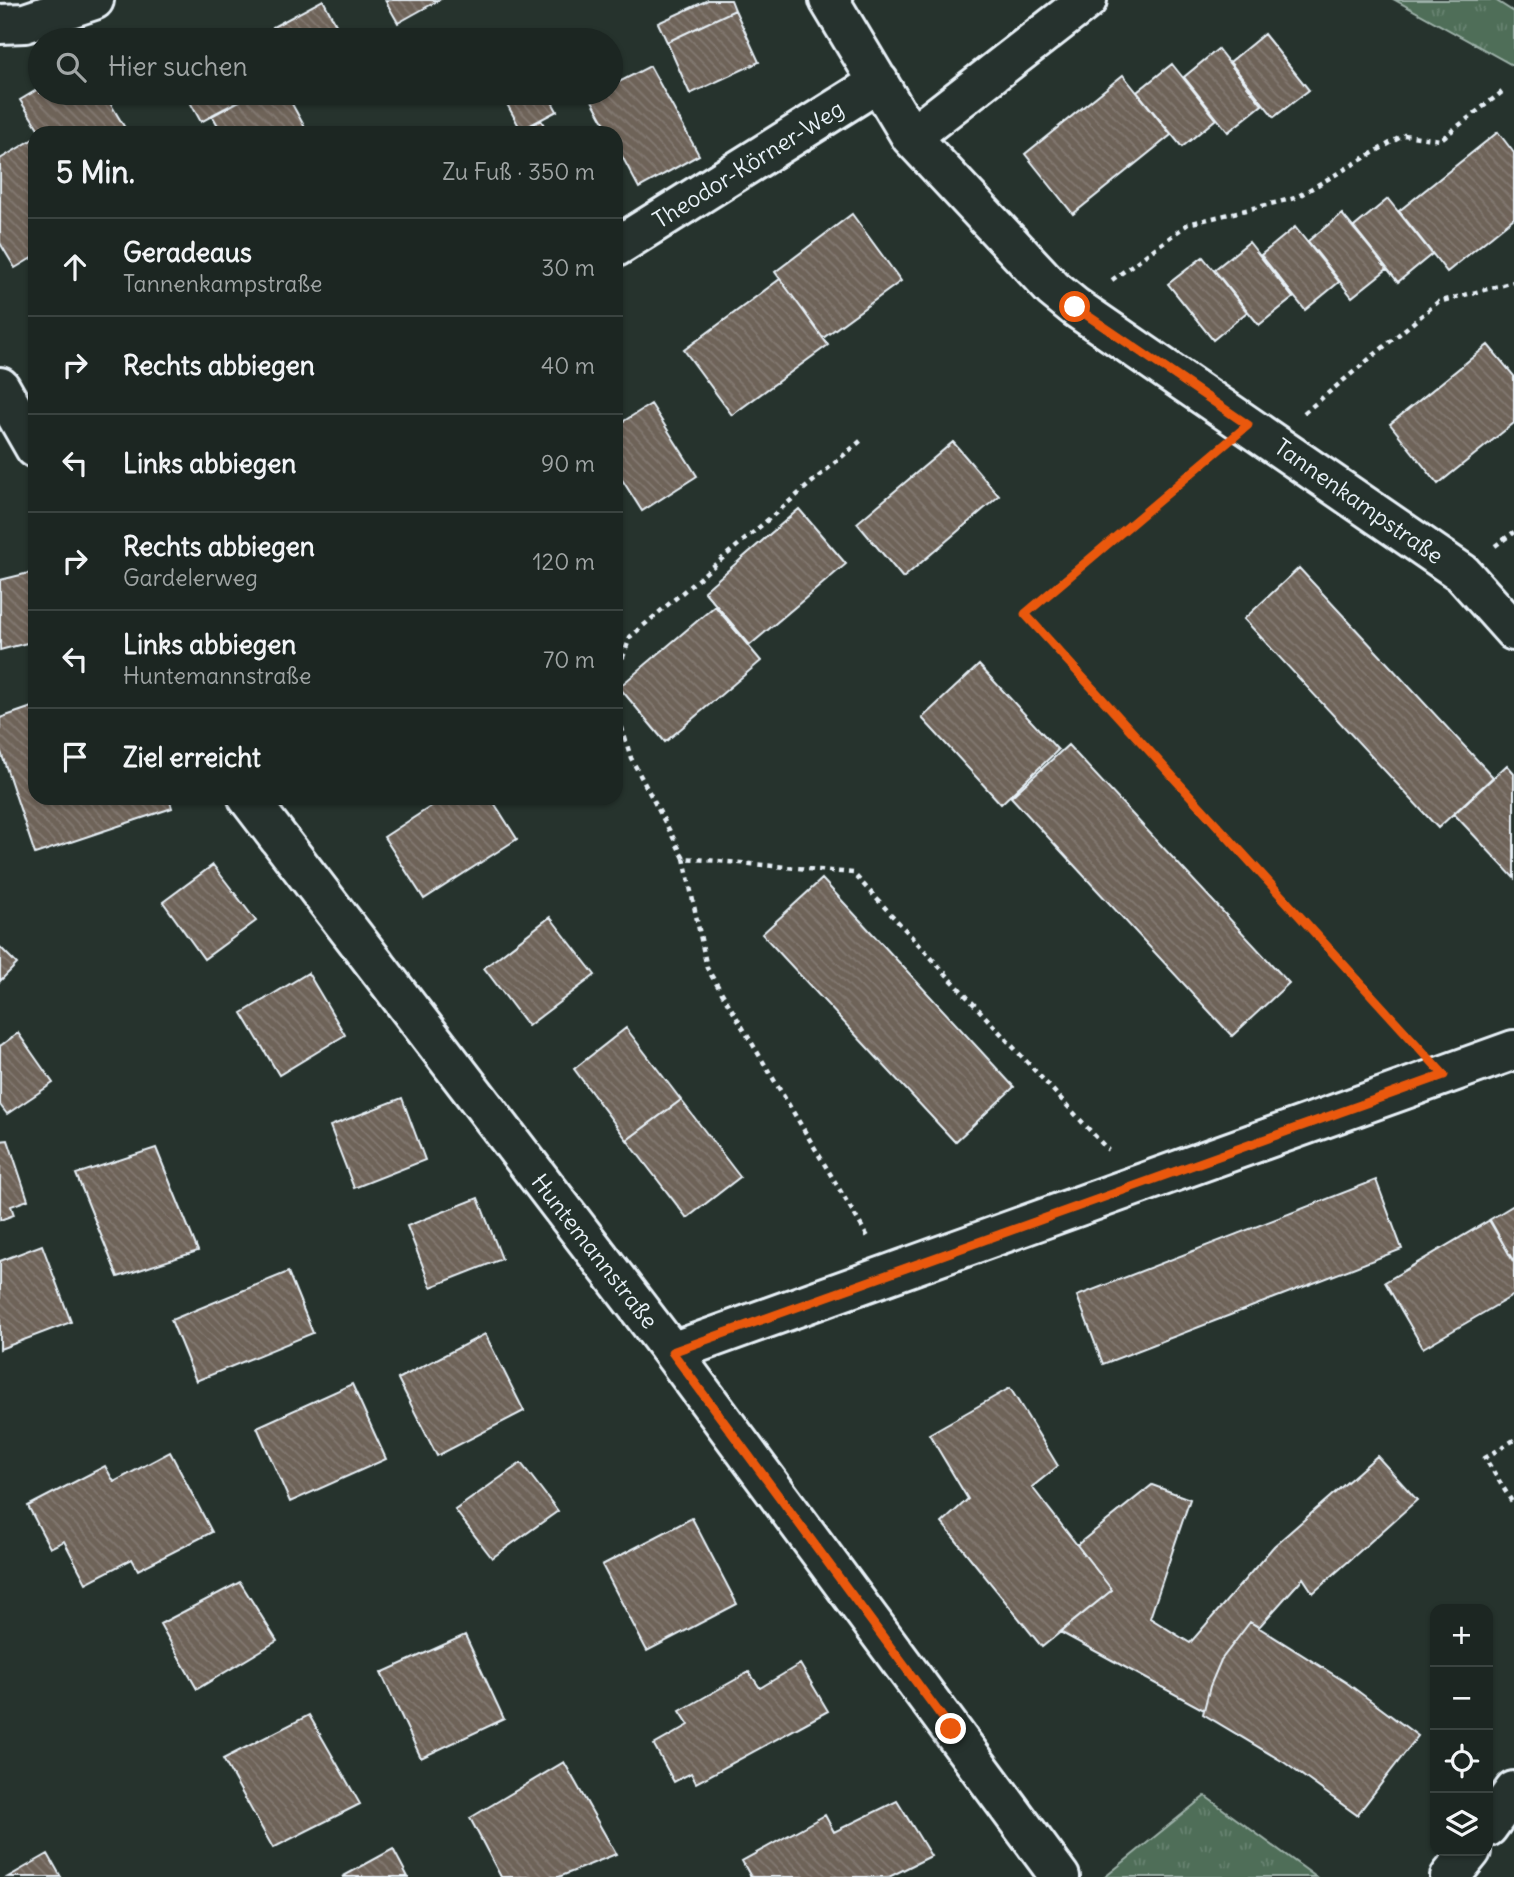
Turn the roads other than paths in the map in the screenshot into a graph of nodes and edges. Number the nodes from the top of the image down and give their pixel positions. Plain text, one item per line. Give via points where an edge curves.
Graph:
1 (94, 0) edge
2 (829, 0) edge
3 (1087, 0) edge
4 (0, 24) edge
5 (879, 82) junction
6 (911, 137) junction
7 (623, 243) edge
8 (0, 387) edge
9 (28, 436) edge
10 (1514, 631) edge
11 (253, 805) edge
12 (1514, 1050) edge
13 (672, 1352) junction
14 (1514, 1791) edge
15 (1493, 1820) edge
16 (1467, 1856) edge
17 (1060, 1877) edge
18 (1450, 1877) edge

1 - 4 street via 25,23
2 - 5 street, Tannenkampstraße
3 - 6 street
5 - 6 street, Tannenkampstraße
5 - 7 street, Theodor-Körner-Weg
6 - 10 street, Tannenkampstraße via 1053,289 1462,573
8 - 9 street
11 - 13 street, Huntemannstraße
12 - 13 street
13 - 17 street, Huntemannstraße
14 - 15 street
16 - 18 street

